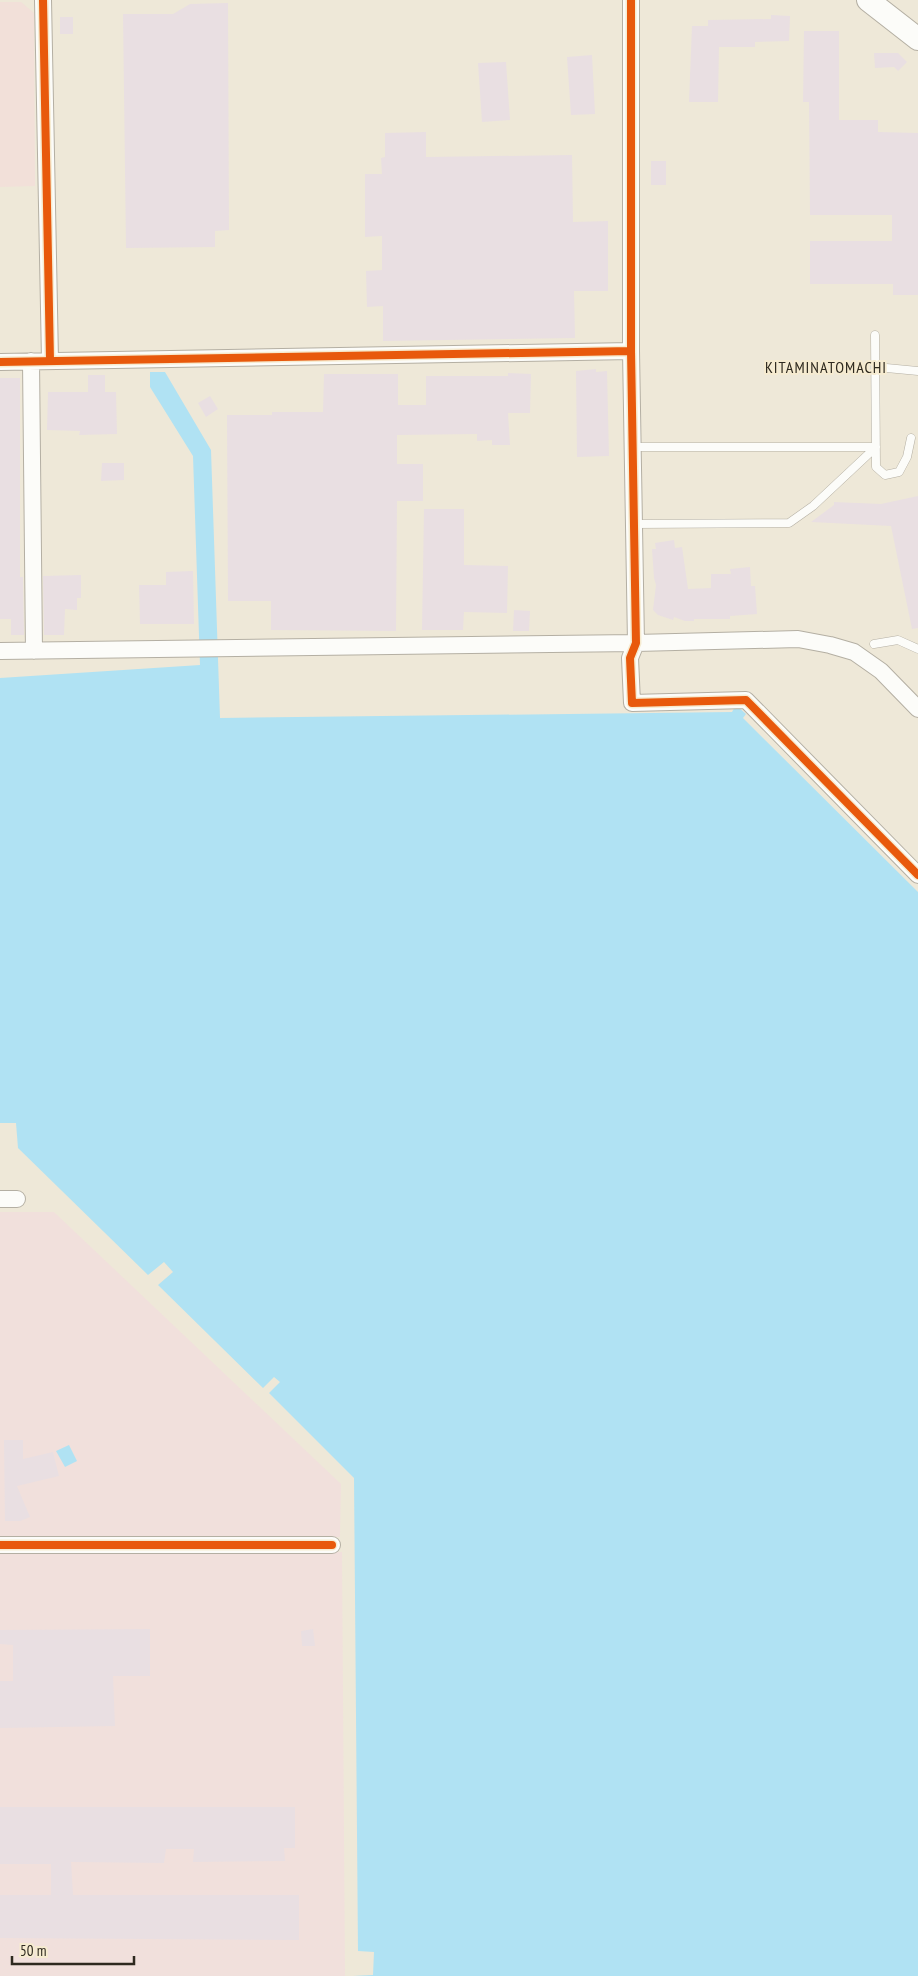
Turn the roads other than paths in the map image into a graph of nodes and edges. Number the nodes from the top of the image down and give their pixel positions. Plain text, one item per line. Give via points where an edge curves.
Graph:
1 (43, 0) edge
2 (630, 0) edge
3 (868, 0) edge
4 (909, 29) edge
5 (875, 335) dead end
6 (631, 351) junction
7 (50, 360) junction
8 (31, 361) junction
9 (0, 362) edge
10 (876, 367) junction
11 (918, 371) edge
12 (912, 438) dead end
13 (633, 446) junction
14 (876, 447) junction
15 (634, 524) junction
16 (636, 643) junction
17 (874, 644) dead end
18 (918, 649) edge
19 (0, 651) edge
20 (34, 651) junction
21 (918, 709) edge
22 (916, 869) edge
23 (0, 1199) edge
24 (17, 1199) dead end
25 (0, 1545) edge
26 (332, 1545) dead end

1 - 7 street
2 - 6 street
3 - 4 street
5 - 10 lane
6 - 7 street
6 - 13 street
7 - 8 street
8 - 9 street
8 - 20 street
10 - 11 lane
10 - 14 lane
12 - 14 lane via 899,472 885,475 876,467
13 - 14 lane
13 - 15 street
14 - 15 lane via 813,506 789,523
15 - 16 street
16 - 20 street
16 - 21 street via 798,639 830,644 854,652 881,671
16 - 22 street via 630,658 632,703 746,700
17 - 18 lane via 898,640
19 - 20 street
23 - 24 street
25 - 26 street

